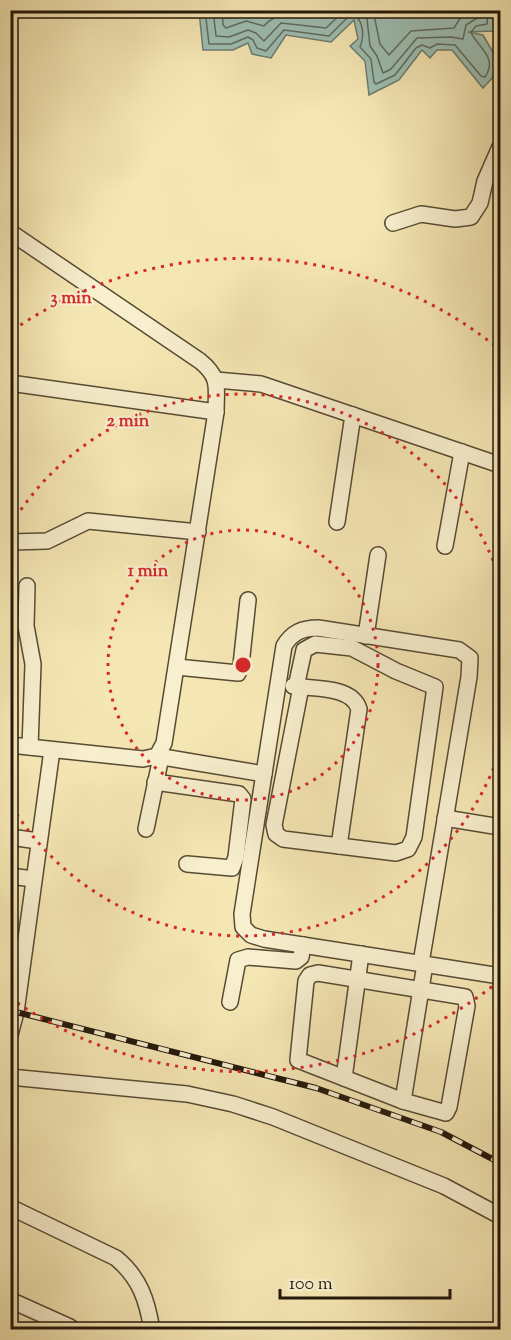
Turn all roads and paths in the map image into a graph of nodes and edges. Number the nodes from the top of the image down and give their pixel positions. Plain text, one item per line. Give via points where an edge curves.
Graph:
1 (501, 147) edge
2 (393, 224) dead end
3 (10, 232) edge
4 (216, 380) junction
5 (10, 383) edge
6 (216, 412) junction
7 (353, 416) junction
8 (462, 452) junction
9 (501, 465) edge
10 (338, 522) dead end
11 (198, 532) junction
12 (10, 542) edge
13 (445, 546) dead end
14 (378, 555) dead end
15 (27, 586) dead end
16 (248, 600) dead end
17 (366, 636) junction
18 (177, 667) junction
19 (278, 684) junction
20 (298, 687) junction
21 (10, 745) edge
22 (30, 747) junction
23 (52, 750) junction
24 (159, 756) junction
25 (264, 774) junction
26 (155, 782) junction
27 (445, 818) junction
28 (501, 827) edge
29 (146, 829) dead end
30 (10, 837) edge
31 (38, 841) junction
32 (339, 846) junction
33 (187, 864) dead end
34 (10, 876) edge
35 (33, 879) junction
36 (303, 945) junction
37 (361, 954) junction
38 (17, 956) edge
39 (423, 963) junction
40 (501, 976) edge
41 (358, 978) junction
42 (421, 989) junction
43 (230, 1002) dead end
44 (10, 1035) edge
45 (10, 1077) edge
46 (344, 1078) junction
47 (403, 1101) junction
48 (10, 1207) edge
49 (501, 1216) edge
50 (10, 1300) edge
51 (70, 1327) dead end
52 (152, 1329) edge

1 - 2 street via 471,217 421,214
3 - 4 street via 200,361 212,370
4 - 6 street
4 - 7 street via 261,384
5 - 6 street
6 - 11 street
7 - 8 street
7 - 10 street
8 - 9 street
8 - 13 street
11 - 12 street via 88,521 46,541
11 - 18 street
14 - 17 street
15 - 22 street via 26,626 33,664
16 - 18 street via 238,673
17 - 19 street via 318,628 299,631 284,646
17 - 27 street via 459,650 470,658
18 - 24 street
19 - 20 street
19 - 25 street
20 - 32 street via 347,694 359,710
20 - 32 street via 275,832 284,838
20 - 32 street via 304,650 315,644 358,650 433,685 436,690 412,843 396,853
21 - 22 street
22 - 23 street
23 - 24 street via 143,759
23 - 31 street
24 - 25 street
24 - 26 street
25 - 36 street via 243,927 257,937
26 - 29 street
26 - 33 street via 238,794 243,799 232,868
27 - 28 street
27 - 39 street
30 - 31 street
31 - 35 street
34 - 35 street
35 - 38 street
36 - 37 street
36 - 43 street via 301,957 296,960 238,960
37 - 39 street
37 - 41 street
38 - 44 street
39 - 40 street
39 - 42 street
41 - 42 street
41 - 46 street
41 - 46 street via 318,973 306,981 297,1057 303,1063
42 - 47 street
42 - 47 street via 462,996 467,1006 447,1112 440,1114
45 - 49 street via 179,1093 233,1104 444,1186
46 - 47 street
48 - 52 street via 116,1258 130,1269 146,1299
50 - 51 street

